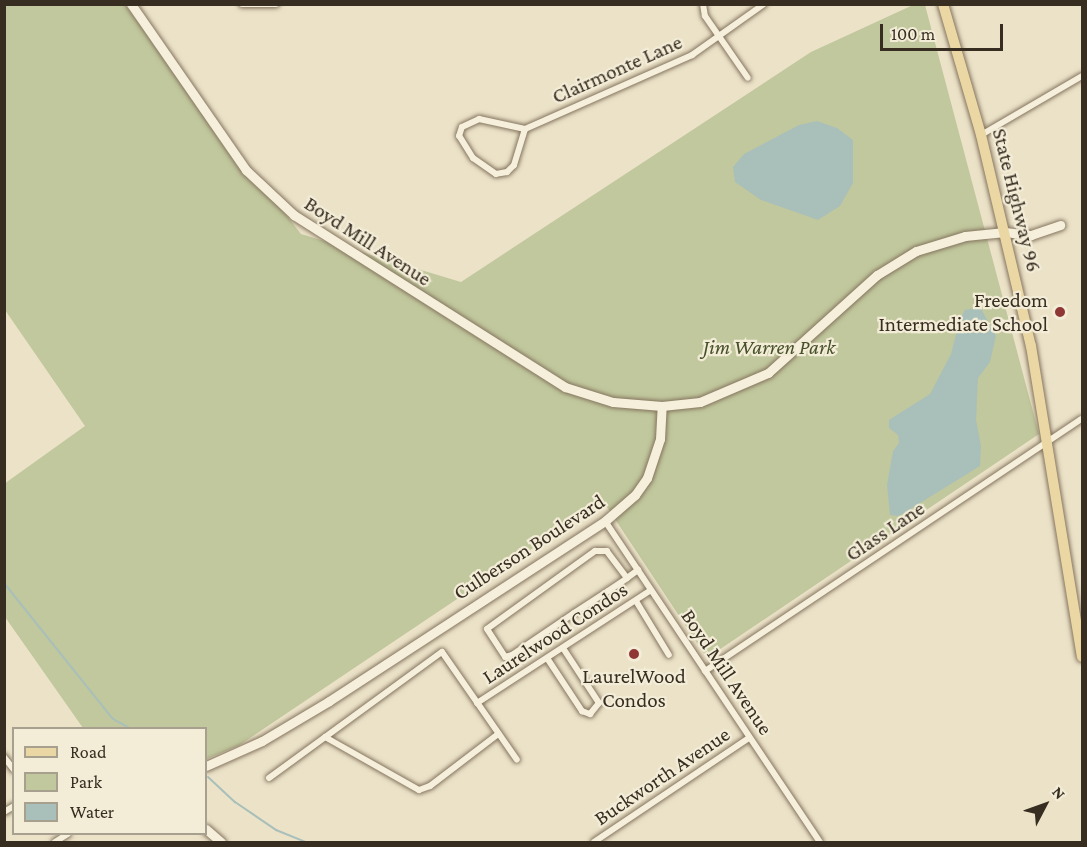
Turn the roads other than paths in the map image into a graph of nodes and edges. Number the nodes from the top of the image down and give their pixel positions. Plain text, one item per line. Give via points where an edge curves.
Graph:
1 (131, 4) edge
2 (242, 4) edge
3 (276, 4) edge
4 (703, 4) edge
5 (764, 4) edge
6 (943, 4) edge
7 (720, 35) junction
8 (1083, 76) edge
9 (748, 78) dead end
10 (525, 129) junction
11 (981, 135) junction
12 (1059, 225) dead end
13 (1005, 232) junction
14 (662, 406) junction
15 (1083, 419) edge
16 (1049, 442) junction
17 (605, 521) junction
18 (638, 570) junction
19 (627, 578) junction
20 (651, 590) junction
21 (636, 601) junction
22 (563, 648) junction
23 (669, 655) dead end
24 (1083, 657) edge
25 (547, 658) junction
26 (705, 671) junction
27 (477, 703) junction
28 (498, 734) junction
29 (325, 737) junction
30 (749, 738) junction
31 (517, 760) dead end
32 (207, 766) edge
33 (269, 778) dead end
34 (207, 830) edge
35 (221, 843) edge
36 (594, 843) edge
37 (820, 843) edge

1 - 14 street, Boyd Mill Avenue via 246,170 294,215 565,387 614,402
2 - 3 street
4 - 7 street via 705,16
5 - 7 street, Clairmonte Lane
6 - 11 main road, State Highway 96
7 - 9 street
7 - 10 street, Clairmonte Lane via 692,55
8 - 11 street
10 - 10 street via 479,119 462,127 459,136 474,158 496,174 507,172 514,165
11 - 13 main road, State Highway 96
12 - 13 street via 1030,235
13 - 14 street via 965,236 900,259 855,293 768,374 700,402
13 - 16 main road, State Highway 96
14 - 17 street, Culberson Boulevard via 660,439 647,478 635,495
15 - 16 street, Glass Lane
16 - 24 main road, State Highway 96
16 - 26 street, Glass Lane
17 - 18 street, Boyd Mill Avenue
17 - 32 street, Culberson Boulevard via 329,701 262,741
18 - 19 street
18 - 20 street, Boyd Mill Avenue
19 - 19 street via 512,656 505,657 487,629 595,551 607,551
20 - 21 street, Laurelwood Condos
20 - 26 street, Boyd Mill Avenue
21 - 22 street, Laurelwood Condos
21 - 23 street
22 - 25 street, Laurelwood Condos
22 - 25 street via 599,703 590,714 582,711
25 - 27 street, Laurelwood Condos
26 - 30 street, Boyd Mill Avenue
27 - 28 street, Laurelwood Condos
27 - 29 street, Laurelwood Condos via 442,652
28 - 29 street via 430,786 419,790
28 - 31 street, Laurelwood Condos
29 - 33 street, Laurelwood Condos
30 - 36 street, Buckworth Avenue
30 - 37 street, Boyd Mill Avenue
34 - 35 street

